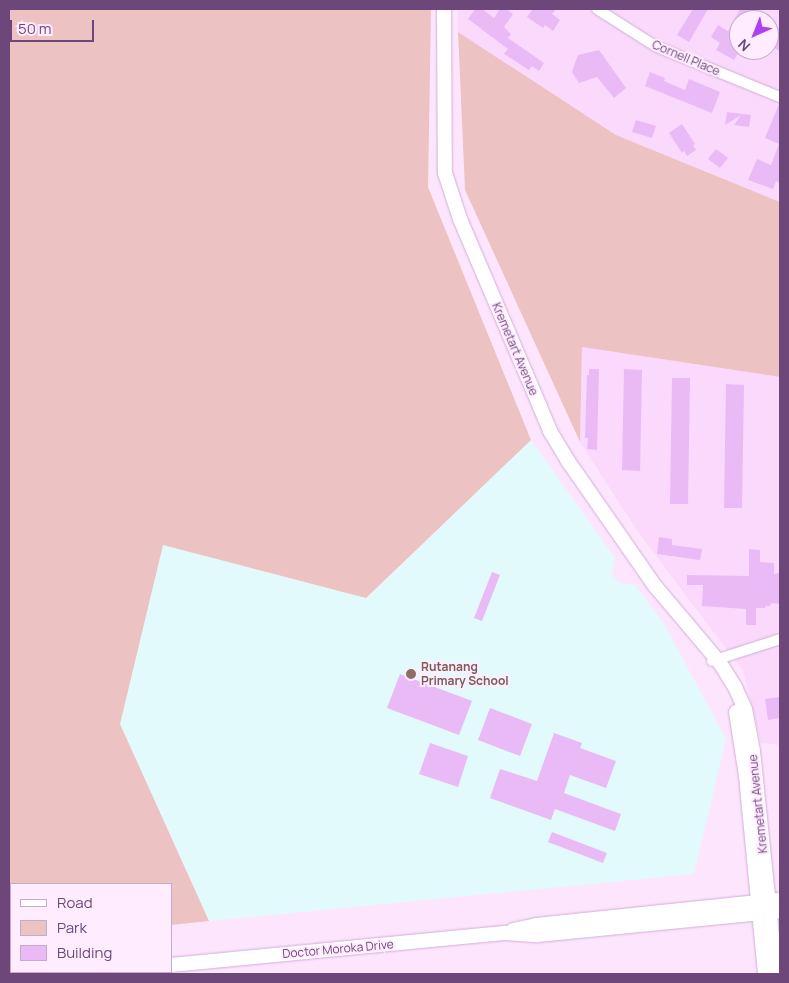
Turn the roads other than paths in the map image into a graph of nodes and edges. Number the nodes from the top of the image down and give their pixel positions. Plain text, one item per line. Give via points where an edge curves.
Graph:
1 (444, 9) edge
2 (597, 9) edge
3 (780, 97) edge
4 (780, 639) edge
5 (714, 660) junction
6 (769, 906) edge
7 (172, 965) edge
8 (765, 974) edge
9 (776, 974) edge

1 - 5 street, Kremetart Avenue via 445,173 460,219 550,432 655,586
2 - 3 street, Cornell Place via 655,46
4 - 5 street
5 - 6 street, Kremetart Avenue via 735,707 740,727
6 - 7 street, Doctor Moroka Drive via 525,926 506,933
6 - 8 street, Kremetart Avenue
6 - 9 street, Kremetart Avenue

